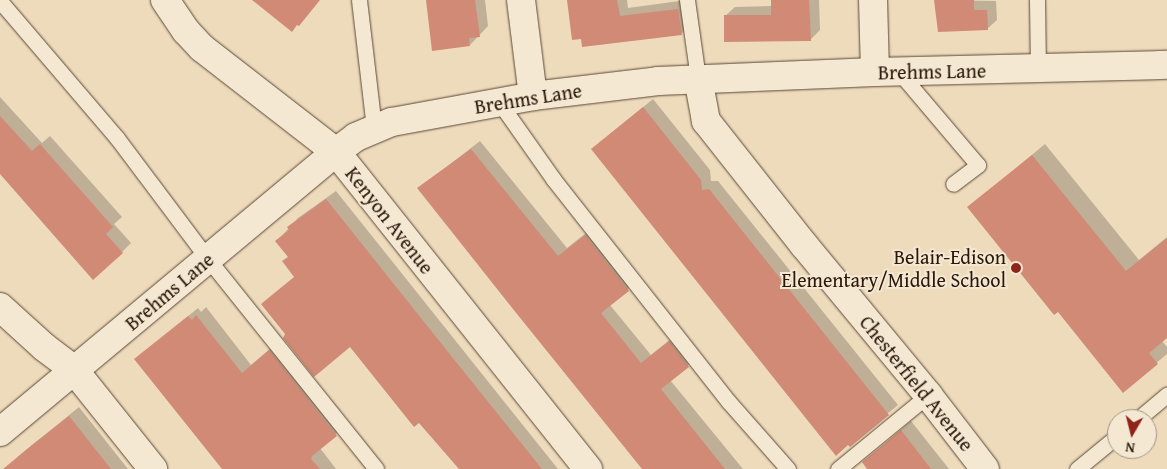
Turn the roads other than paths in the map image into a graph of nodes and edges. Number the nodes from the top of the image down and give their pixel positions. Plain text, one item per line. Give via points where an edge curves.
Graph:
1 (165, 0) edge
2 (359, 0) edge
3 (521, 0) edge
4 (687, 0) edge
5 (873, 0) edge
6 (1037, 0) edge
7 (0, 1) edge
8 (1167, 65) edge
9 (1038, 68) junction
10 (887, 72) junction
11 (698, 78) junction
12 (533, 96) junction
13 (499, 102) junction
14 (374, 128) junction
15 (336, 152) junction
16 (953, 184) dead end
17 (208, 259) junction
18 (0, 307) edge
19 (74, 370) junction
20 (928, 394) junction
21 (1167, 395) edge
22 (1150, 409) edge
23 (0, 432) edge
24 (1107, 444) edge
25 (153, 469) edge
26 (376, 469) edge
27 (588, 469) edge
28 (788, 469) edge
29 (838, 469) edge
30 (985, 469) edge
31 (1076, 469) edge

1 - 15 street, Kenyon Avenue via 202,48
2 - 14 lane
3 - 12 street
4 - 11 lane
5 - 10 street
6 - 9 lane
7 - 17 lane via 117,138
8 - 9 street, Brehms Lane
9 - 10 street, Brehms Lane
10 - 11 street, Brehms Lane
10 - 16 lane via 978,165
11 - 12 street, Brehms Lane
11 - 20 street, Chesterfield Avenue via 706,121
12 - 13 street, Brehms Lane
13 - 14 street, Brehms Lane via 417,116
13 - 28 lane via 554,180 728,401
14 - 15 street, Brehms Lane
15 - 17 street, Brehms Lane
15 - 27 street, Kenyon Avenue
17 - 19 street, Brehms Lane
17 - 26 lane
18 - 19 street
19 - 23 street, Brehms Lane
19 - 25 street
20 - 29 lane
20 - 30 street, Chesterfield Avenue
21 - 22 lane
24 - 31 lane

